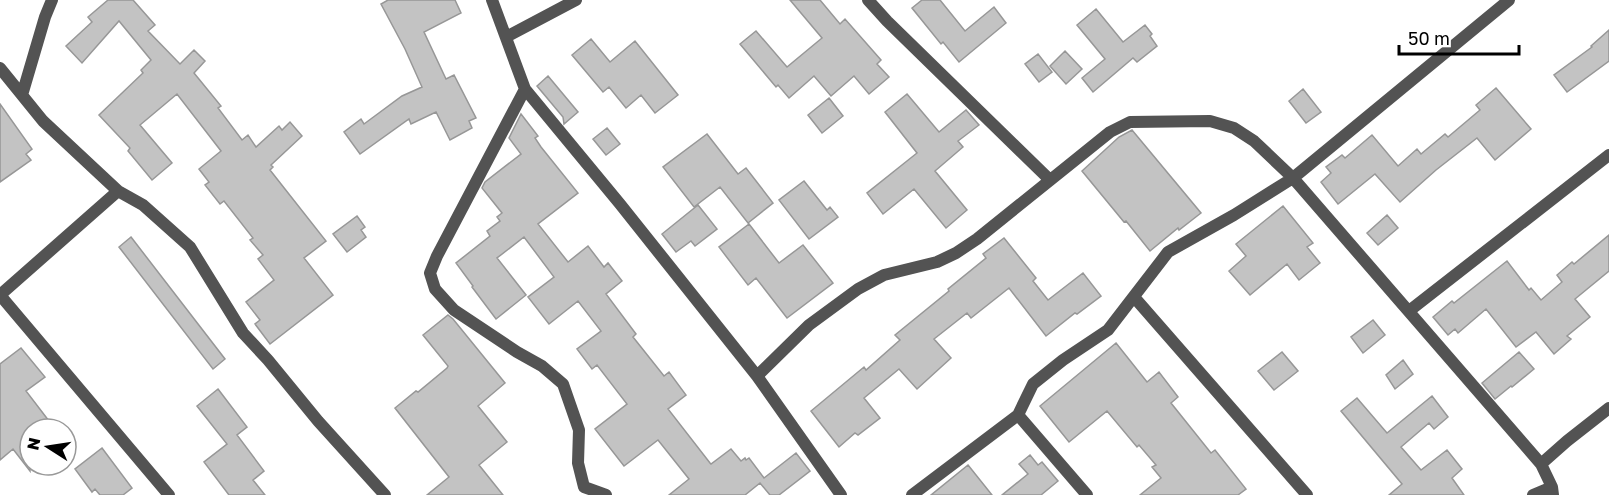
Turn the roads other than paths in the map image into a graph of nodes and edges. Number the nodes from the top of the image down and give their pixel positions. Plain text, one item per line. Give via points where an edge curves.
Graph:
1 (52, 0) edge
2 (492, 0) edge
3 (576, 0) edge
4 (868, 0) edge
5 (1509, 0) edge
6 (506, 37) junction
7 (0, 68) edge
8 (525, 89) junction
9 (22, 95) junction
10 (1609, 155) edge
11 (1293, 178) junction
12 (1050, 180) junction
13 (118, 191) junction
14 (1134, 297) junction
15 (1409, 311) junction
16 (757, 376) junction
17 (1609, 408) edge
18 (1018, 415) junction
19 (1541, 464) junction
20 (1552, 491) edge
21 (169, 495) edge
22 (385, 495) edge
23 (606, 495) edge
24 (841, 495) edge
25 (912, 495) edge
26 (1087, 495) edge
27 (1307, 495) edge
28 (1533, 495) edge

1 - 9 street
2 - 6 street
3 - 6 street
4 - 12 street
5 - 11 street
6 - 8 street
7 - 9 street
8 - 16 street
8 - 23 street via 430,273 435,289 454,310 542,366 563,384 579,430 578,463 584,487
9 - 13 street via 43,121
10 - 15 street
11 - 12 street via 1254,141 1234,128 1210,121 1151,121 1130,122 1110,132
11 - 14 street via 1168,252
11 - 15 street
12 - 16 street via 956,253 937,262 884,275 858,289 809,325
13 - 21 street via 0,295
13 - 22 street via 143,205 190,247 243,333
14 - 18 street via 1108,330 1033,384
14 - 27 street
15 - 19 street
16 - 24 street
17 - 19 street
18 - 25 street
18 - 26 street
19 - 20 street
20 - 28 street

